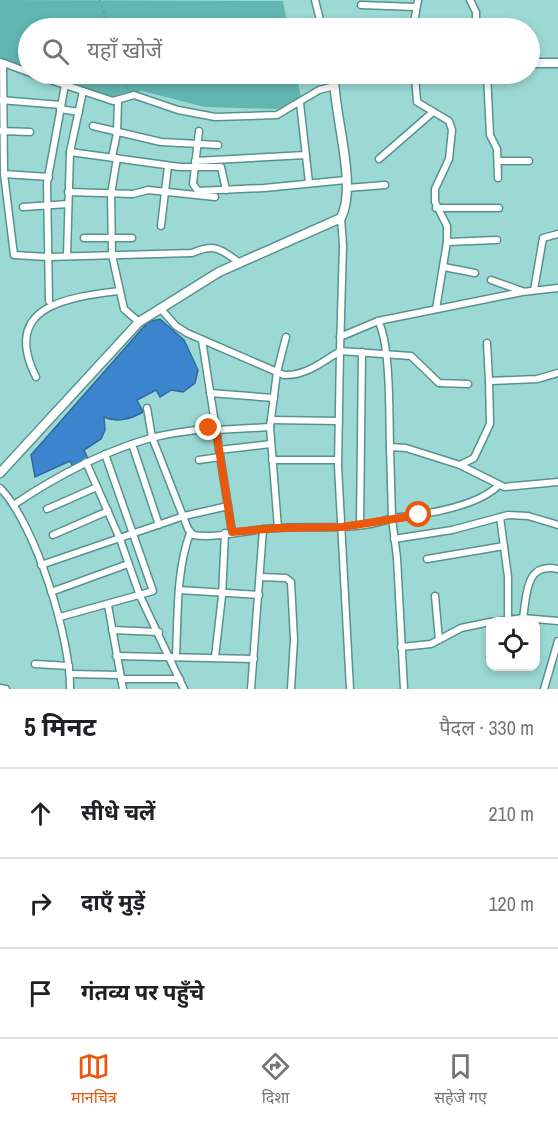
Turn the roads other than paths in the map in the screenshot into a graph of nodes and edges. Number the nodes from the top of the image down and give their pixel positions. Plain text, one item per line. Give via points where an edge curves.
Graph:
1 (315, 0) edge
2 (470, 0) edge
3 (417, 3) edge
4 (361, 5) dead end
5 (320, 18) edge
6 (415, 18) edge
7 (476, 18) edge
8 (1, 63) edge
9 (540, 63) edge
10 (558, 63) edge
11 (18, 69) edge
12 (62, 84) edge
13 (416, 84) edge
14 (487, 84) edge
15 (65, 85) junction
16 (335, 86) joint
17 (83, 91) junction
18 (1, 100) edge
19 (118, 101) junction
20 (300, 103) junction
21 (60, 107) junction
22 (79, 112) junction
23 (433, 112) junction
24 (93, 126) dead end
25 (1, 131) edge
26 (199, 131) dead end
27 (30, 132) dead end
28 (117, 133) junction
29 (197, 144) junction
30 (218, 145) dead end
31 (70, 152) junction
32 (306, 155) junction
33 (115, 158) junction
34 (379, 159) dead end
35 (498, 161) junction
36 (529, 161) dead end
37 (195, 164) junction
38 (168, 166) junction
39 (3, 177) edge
40 (49, 177) junction
41 (498, 178) dead end
42 (309, 183) junction
43 (346, 184) junction
44 (386, 185) dead end
45 (226, 190) junction
46 (68, 192) junction
47 (165, 192) junction
48 (111, 194) junction
49 (215, 197) dead end
50 (68, 204) junction
51 (48, 205) junction
52 (23, 207) dead end
53 (0, 208) edge
54 (8, 208) junction
55 (436, 208) junction
56 (499, 208) dead end
57 (340, 218) junction
58 (161, 226) dead end
59 (558, 234) edge
60 (110, 237) junction
61 (84, 238) dead end
62 (132, 238) dead end
63 (497, 240) dead end
64 (447, 242) junction
65 (112, 255) junction
66 (67, 256) junction
67 (48, 257) junction
68 (240, 263) junction
69 (444, 267) junction
70 (475, 273) dead end
71 (491, 280) dead end
72 (558, 288) edge
73 (534, 290) junction
74 (119, 291) junction
75 (522, 292) junction
76 (49, 301) junction
77 (36, 307) dead end
78 (160, 308) junction
79 (436, 309) junction
80 (378, 321) junction
81 (139, 322) junction
82 (286, 337) dead end
83 (340, 337) junction
84 (202, 340) junction
85 (488, 343) dead end
86 (340, 351) junction
87 (363, 352) junction
88 (385, 352) junction
89 (22, 364) dead end
90 (277, 372) junction
91 (558, 373) edge
92 (36, 377) dead end
93 (489, 381) junction
94 (468, 384) dead end
95 (210, 393) junction
96 (274, 398) junction
97 (147, 408) dead end
98 (339, 421) junction
99 (270, 424) junction
100 (215, 429) junction
101 (152, 437) junction
102 (132, 444) junction
103 (271, 444) junction
104 (390, 447) junction
105 (220, 453) junction
106 (105, 454) junction
107 (199, 460) dead end
108 (272, 460) junction
109 (338, 460) junction
110 (87, 462) junction
111 (460, 465) junction
112 (0, 473) edge
113 (558, 482) edge
114 (499, 485) junction
115 (97, 487) junction
116 (0, 488) edge
117 (15, 504) junction
118 (228, 506) junction
119 (47, 509) dead end
120 (108, 511) junction
121 (184, 516) junction
122 (500, 517) junction
123 (392, 518) junction
124 (159, 525) junction
125 (360, 525) junction
126 (558, 525) edge
127 (342, 527) junction
128 (278, 528) junction
129 (262, 529) junction
130 (232, 532) junction
131 (135, 533) junction
132 (190, 533) junction
133 (225, 533) junction
134 (52, 535) dead end
135 (120, 539) junction
136 (394, 539) junction
137 (504, 546) junction
138 (427, 559) dead end
139 (128, 564) junction
140 (41, 565) junction
141 (558, 569) edge
142 (260, 577) junction
143 (179, 590) junction
144 (51, 592) junction
145 (222, 593) junction
146 (259, 595) junction
147 (140, 596) junction
148 (435, 596) dead end
149 (108, 605) junction
150 (60, 617) junction
151 (508, 617) edge
152 (523, 617) edge
153 (540, 619) edge
154 (558, 621) edge
155 (486, 623) edge
156 (112, 630) junction
157 (159, 632) junction
158 (439, 640) junction
159 (558, 641) edge
160 (401, 647) junction
161 (116, 656) junction
162 (173, 656) junction
163 (215, 657) junction
164 (254, 659) junction
165 (35, 664) dead end
166 (69, 666) junction
167 (70, 674) junction
168 (121, 677) junction
169 (180, 679) junction
170 (0, 688) edge
171 (6, 689) edge
172 (70, 689) edge
173 (123, 689) edge
174 (184, 689) edge
175 (251, 689) edge
176 (291, 689) edge
177 (350, 689) edge
178 (404, 689) edge
179 (544, 689) edge

1 - 5 street
2 - 7 street
3 - 4 street
3 - 6 street
8 - 11 street
8 - 18 street
9 - 10 main road
12 - 15 street
13 - 23 street via 417,102
14 - 35 street via 490,135
15 - 17 street
15 - 21 street
16 - 20 street via 319,90
16 - 43 main road
17 - 19 street
17 - 22 street
18 - 21 street
18 - 25 street
19 - 20 street via 129,95 139,96 178,110 215,117 266,117
19 - 28 street
20 - 32 street
21 - 22 street
21 - 40 street
22 - 31 street
23 - 34 street
23 - 55 street via 449,121 452,130 449,159 435,189
24 - 28 street
25 - 27 street
25 - 39 street
26 - 29 street
28 - 29 street via 160,142
28 - 33 street
29 - 30 street
29 - 37 street
31 - 33 street
31 - 46 street
32 - 37 street
32 - 42 street
33 - 38 street
33 - 48 street
35 - 36 street
35 - 41 street
37 - 38 street
37 - 45 street via 220,167
37 - 45 street via 195,190
38 - 47 street
39 - 40 street
39 - 54 street
40 - 51 street
42 - 43 street
42 - 45 street
43 - 44 street
43 - 57 main road via 345,209
46 - 48 street
46 - 50 street
47 - 48 street
47 - 49 street
47 - 58 street
48 - 60 street
50 - 51 street
50 - 66 street
51 - 52 street
51 - 67 street
53 - 54 street
54 - 67 street via 14,255
55 - 56 street
55 - 64 street via 447,226
57 - 68 main road
57 - 83 street
59 - 73 street via 543,238
60 - 61 street
60 - 62 street
60 - 65 street
63 - 64 street
64 - 69 street
65 - 66 street
65 - 68 street via 192,253 207,246 218,248
65 - 74 street
66 - 67 street
67 - 76 street
68 - 78 main road
69 - 70 street
69 - 79 street
71 - 75 street
72 - 73 street
73 - 75 street
74 - 76 street
74 - 81 street via 127,314
75 - 79 street
76 - 77 street
78 - 81 main road
78 - 84 street via 176,326
79 - 80 street
80 - 83 street
80 - 88 street
81 - 112 main road
82 - 90 street
83 - 86 street
84 - 90 street
84 - 95 street
85 - 93 street
86 - 87 street
86 - 90 street via 299,374
86 - 98 street
87 - 88 street
87 - 125 street
88 - 94 street via 417,359 440,383
88 - 104 street
89 - 92 street
90 - 96 street
91 - 93 street via 537,380
93 - 111 street via 490,424 474,458
95 - 96 street
95 - 100 street
96 - 99 street
97 - 101 street
98 - 99 street
98 - 109 street
99 - 100 street
99 - 103 street
100 - 101 street
100 - 105 street
101 - 102 street
101 - 121 street
102 - 106 street
102 - 124 street
103 - 105 street
103 - 108 street
104 - 111 street via 406,448
104 - 123 street
105 - 107 street
105 - 118 street
106 - 110 street
106 - 131 street
108 - 109 street
108 - 128 street
109 - 127 street
110 - 115 street
110 - 117 street
111 - 114 street
113 - 114 street
114 - 123 street via 492,492 448,508
115 - 119 street
115 - 120 street
116 - 117 street
117 - 140 street
118 - 121 street
118 - 130 street
120 - 134 street
120 - 135 street
121 - 124 street
121 - 132 street
122 - 126 street via 528,516
122 - 136 street
122 - 137 street
123 - 125 street
123 - 136 street
124 - 131 street
125 - 127 street
127 - 128 street
127 - 177 street
128 - 129 street
129 - 130 street
129 - 142 street
130 - 133 street
131 - 135 street
131 - 147 street via 153,589
132 - 133 street
132 - 143 street via 184,548
133 - 145 street
135 - 139 street
135 - 140 street
136 - 160 street
137 - 138 street
137 - 151 street
139 - 144 street
139 - 147 street
140 - 144 street
141 - 152 street via 544,567 534,573
142 - 146 street
142 - 176 street via 286,578 291,582
143 - 145 street
143 - 162 street
144 - 150 street
145 - 146 street
145 - 163 street
146 - 164 street
147 - 149 street
147 - 157 street
148 - 158 street
149 - 150 street
149 - 156 street
150 - 166 street
153 - 154 street
155 - 158 street via 460,628
156 - 157 street
156 - 161 street
157 - 162 street
158 - 160 street
159 - 179 street
160 - 178 street
161 - 162 street
161 - 168 street
162 - 163 street
162 - 169 street
163 - 164 street
164 - 175 street
165 - 166 street
166 - 167 street
167 - 168 street
167 - 172 street
168 - 169 street
168 - 173 street
169 - 174 street
170 - 171 street

